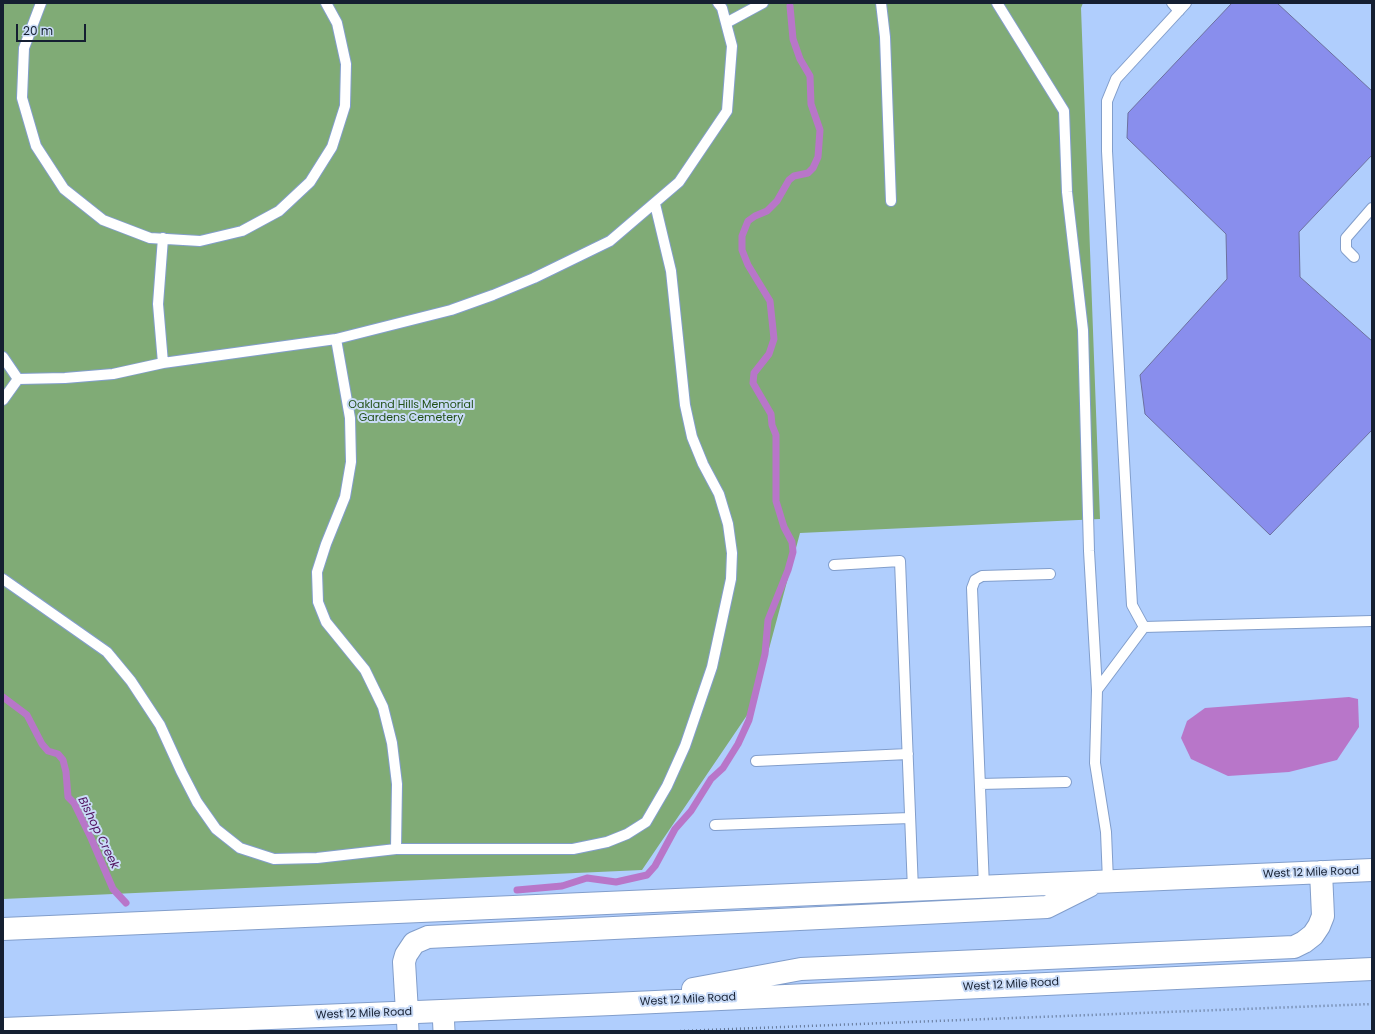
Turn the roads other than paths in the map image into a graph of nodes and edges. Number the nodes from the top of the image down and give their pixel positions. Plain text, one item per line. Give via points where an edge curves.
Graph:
1 (41, 3) edge
2 (326, 3) edge
3 (718, 3) edge
4 (764, 3) edge
5 (880, 3) edge
6 (997, 3) edge
7 (1186, 3) edge
8 (1176, 7) edge
9 (726, 23) junction
10 (891, 201) dead end
11 (655, 204) junction
12 (1372, 208) edge
13 (163, 238) junction
14 (1354, 257) dead end
15 (336, 339) junction
16 (3, 356) edge
17 (163, 362) junction
18 (18, 379) junction
19 (3, 400) edge
20 (834, 564) dead end
21 (1050, 574) dead end
22 (3, 579) edge
23 (1372, 621) edge
24 (1144, 627) junction
25 (1097, 690) junction
26 (908, 754) junction
27 (756, 761) dead end
28 (1066, 782) dead end
29 (980, 784) junction
30 (910, 818) junction
31 (715, 826) dead end
32 (396, 849) junction
33 (1372, 870) edge
34 (1321, 872) junction
35 (1103, 881) junction
36 (984, 887) junction
37 (913, 890) junction
38 (3, 929) edge
39 (1372, 969) edge
40 (612, 1004) junction
41 (444, 1021) edge
42 (408, 1022) edge
43 (3, 1029) edge

1 - 13 lane via 24,48 22,98 36,146 64,189 103,220 150,238
2 - 13 lane via 337,23 346,64 345,106 332,147 310,182 279,211 242,231 200,241
3 - 9 lane
4 - 9 lane
5 - 10 lane via 885,37
6 - 25 lane via 1064,111 1067,192 1083,330 1089,551
7 - 8 lane
8 - 24 lane via 1116,79 1107,101 1106,151 1132,605
9 - 11 lane via 732,46 727,111 679,182
11 - 15 lane via 610,241 507,290 451,310
11 - 32 lane via 671,271 684,405 692,437 719,494 728,524 732,553 731,579 712,667 685,746 667,786 646,822 627,834 607,842 573,849
12 - 14 lane via 1346,238 1346,249
13 - 17 lane via 158,304
15 - 17 lane
15 - 32 lane via 350,418 352,462 345,497 317,572 318,602 326,622 365,670 383,706 392,743 396,784
16 - 18 lane
17 - 18 lane via 113,374
18 - 19 lane
20 - 26 lane via 900,561
21 - 29 lane via 982,576 976,580 972,588
22 - 32 lane via 107,652 131,681 160,725 197,802 216,829 240,848 274,859 317,858
23 - 24 lane
24 - 25 lane
25 - 35 lane via 1095,763 1106,832
26 - 27 lane
26 - 30 lane
28 - 29 lane
29 - 36 lane
30 - 31 lane
30 - 37 lane
33 - 34 main road, West 12 Mile Road
34 - 35 main road, West 12 Mile Road
34 - 40 main road via 1323,916 1313,936 1294,947 801,969
35 - 36 main road, West 12 Mile Road
35 - 42 main road via 1047,907 428,937 414,943 404,962
36 - 37 main road, West 12 Mile Road
37 - 38 main road, West 12 Mile Road
39 - 40 main road, West 12 Mile Road
40 - 41 main road, West 12 Mile Road
41 - 42 main road, West 12 Mile Road
42 - 43 main road, West 12 Mile Road

